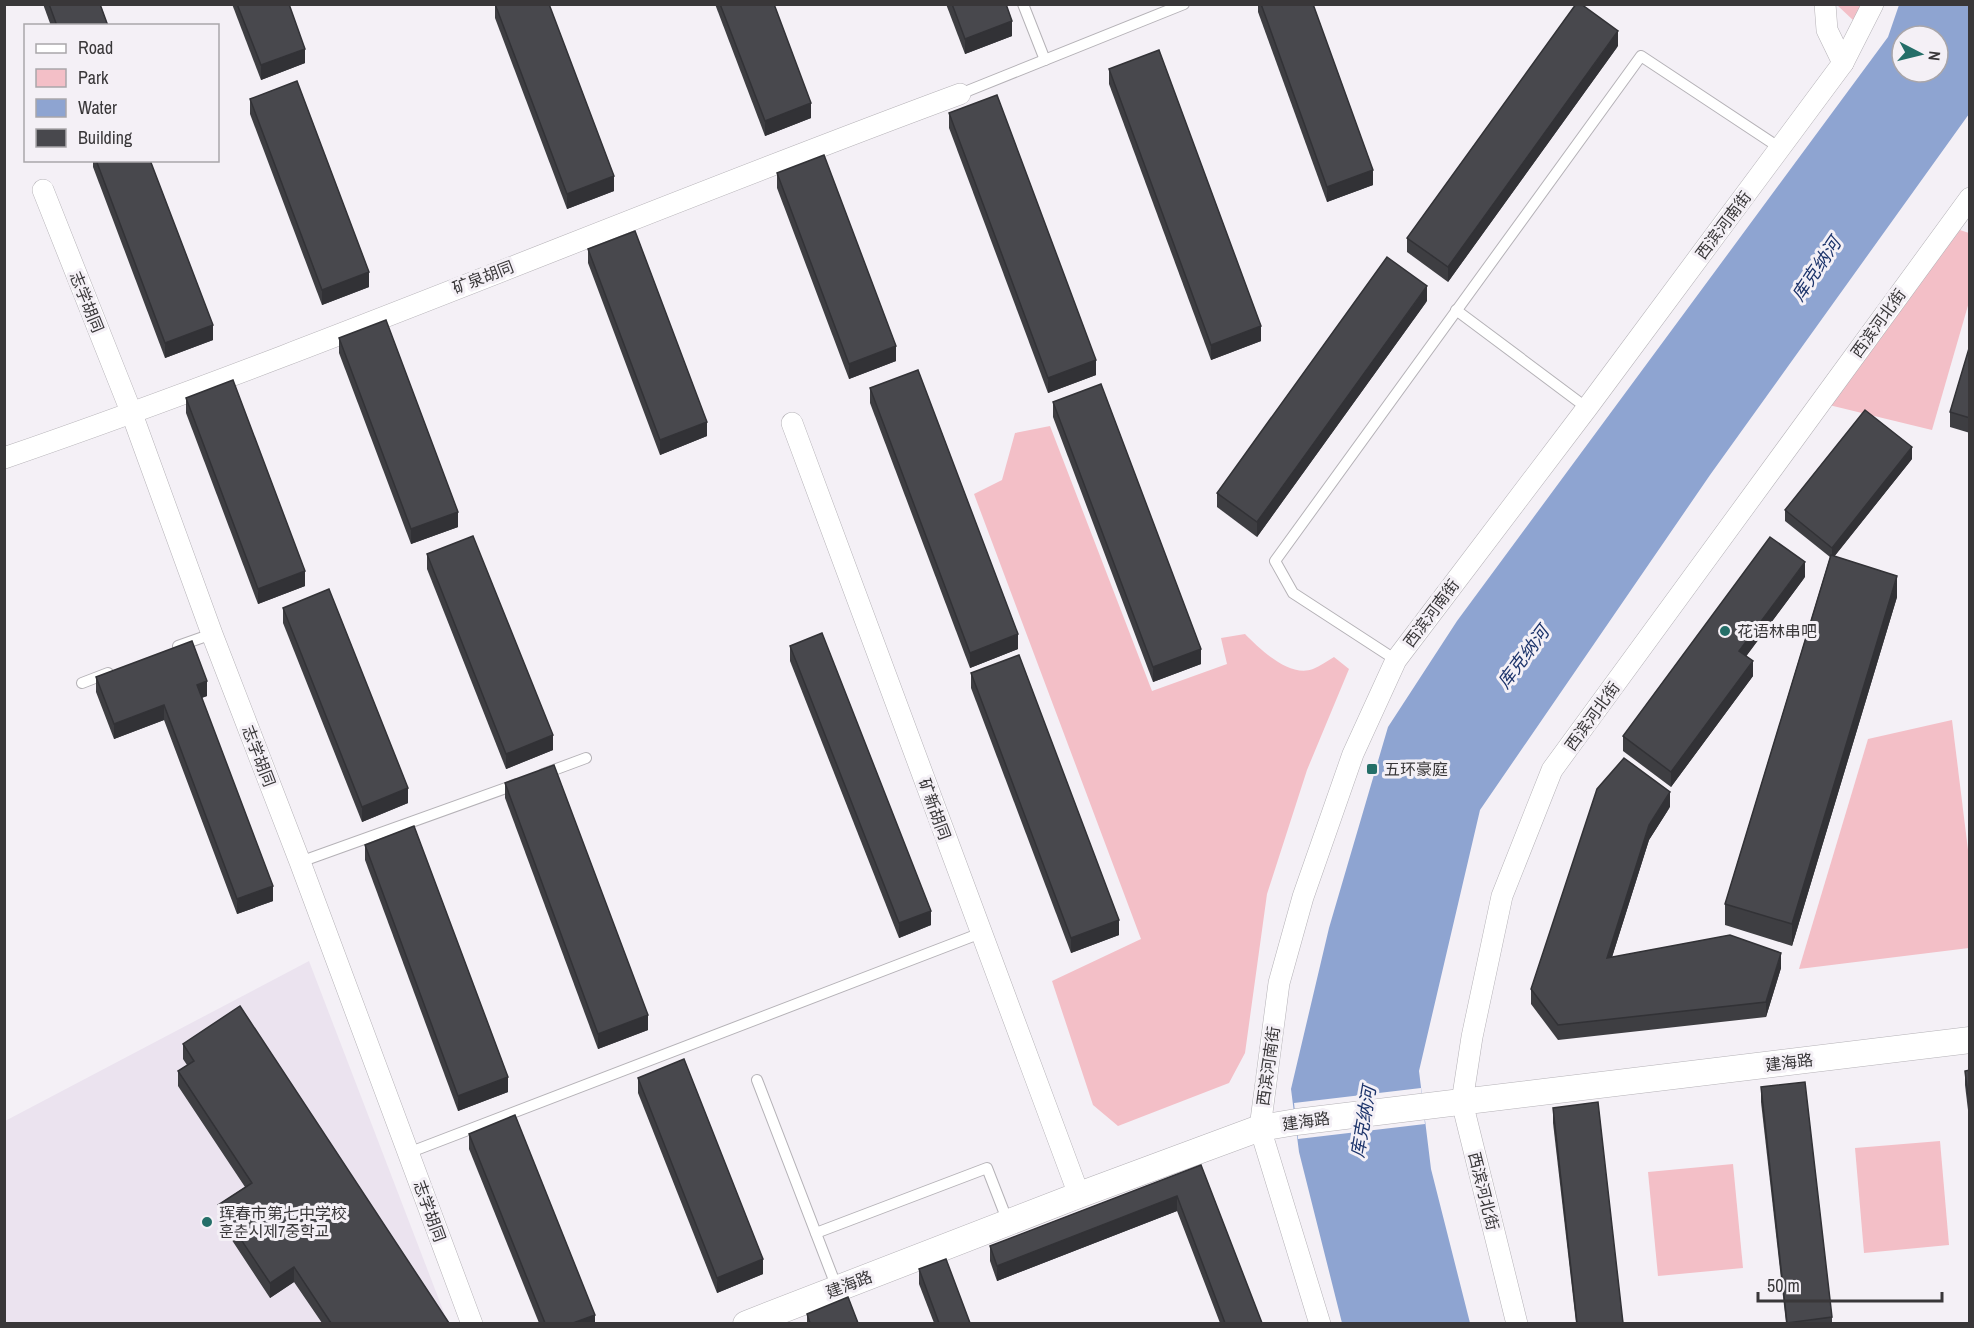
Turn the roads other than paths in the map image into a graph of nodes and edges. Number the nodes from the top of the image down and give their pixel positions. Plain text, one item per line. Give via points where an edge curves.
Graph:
1 (1023, 4) edge
2 (1184, 4) edge
3 (1825, 4) edge
4 (1873, 4) edge
5 (1045, 60) junction
6 (1843, 63) junction
7 (960, 94) joint
8 (1780, 148) junction
9 (43, 190) dead end
10 (1970, 198) edge
11 (1456, 310) junction
12 (1587, 408) junction
13 (132, 414) junction
14 (792, 423) dead end
15 (4, 458) edge
16 (212, 634) junction
17 (169, 650) edge
18 (1396, 660) junction
19 (114, 670) edge
20 (82, 683) dead end
21 (586, 758) dead end
22 (300, 862) junction
23 (981, 933) junction
24 (1970, 1040) edge
25 (758, 1080) dead end
26 (1452, 1103) junction
27 (1260, 1128) junction
28 (408, 1153) junction
29 (1078, 1195) junction
30 (1008, 1222) junction
31 (816, 1233) junction
32 (837, 1288) junction
33 (472, 1323) edge
34 (746, 1323) edge
35 (1320, 1323) edge
36 (1517, 1323) edge

1 - 5 lane
2 - 5 lane
3 - 6 street via 1827,30
4 - 6 street, 西滨河南街
5 - 7 lane
6 - 8 street, 西滨河南街
7 - 13 street, 矿泉胡同
8 - 11 lane via 1641,56
8 - 12 street, 西滨河南街
9 - 13 street, 志学胡同
10 - 26 street, 西滨河北街 via 1552,770 1502,896 1472,1037
11 - 12 lane
11 - 18 lane via 1275,561 1293,593
12 - 18 street, 西滨河南街
13 - 15 street, 矿泉胡同
13 - 16 street, 志学胡同
14 - 23 street, 矿新胡同
16 - 17 lane
16 - 22 street, 志学胡同
18 - 27 street, 西滨河南街 via 1353,754 1303,897 1279,983
19 - 20 lane
21 - 22 lane
22 - 28 street, 志学胡同
23 - 28 lane
23 - 29 street, 矿新胡同
24 - 26 street, 建海路
25 - 31 lane
26 - 27 street, 建海路
26 - 36 street, 西滨河北街
27 - 29 street, 建海路
27 - 35 street, 西滨河南街
28 - 33 street, 志学胡同
29 - 30 street, 建海路
30 - 31 lane via 987,1168
30 - 32 street, 建海路
31 - 32 lane
32 - 34 street, 建海路

